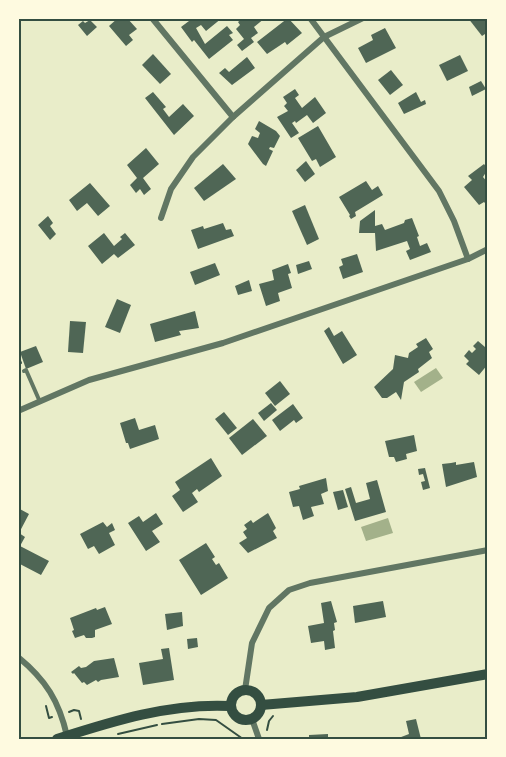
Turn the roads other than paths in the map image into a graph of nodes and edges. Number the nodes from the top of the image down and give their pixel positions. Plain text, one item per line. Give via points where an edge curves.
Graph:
1 (152, 18) edge
2 (310, 18) edge
3 (363, 18) edge
4 (324, 37) junction
5 (233, 117) junction
6 (161, 218) dead end
7 (488, 249) edge
8 (468, 259) junction
9 (24, 371) dead end
10 (40, 402) junction
11 (18, 411) edge
12 (488, 550) edge
13 (18, 657) edge
14 (488, 674) edge
15 (245, 690) junction
16 (261, 705) junction
17 (230, 706) junction
18 (252, 719) junction
19 (62, 737) edge
20 (259, 739) edge

1 - 5 street
2 - 4 street
3 - 4 street
4 - 5 street
4 - 8 street via 439,191
5 - 6 street via 193,157 171,189
7 - 8 street
8 - 10 street via 223,344 90,380
9 - 10 lane
10 - 11 street
12 - 15 street via 289,590 269,608 259,625 252,643
13 - 19 street via 49,688 62,714
14 - 16 main road via 357,697
15 - 16 main road via 256,694
15 - 17 main road via 234,695
16 - 18 main road
17 - 18 main road via 235,716 246,721
17 - 19 main road via 153,712
18 - 20 street

